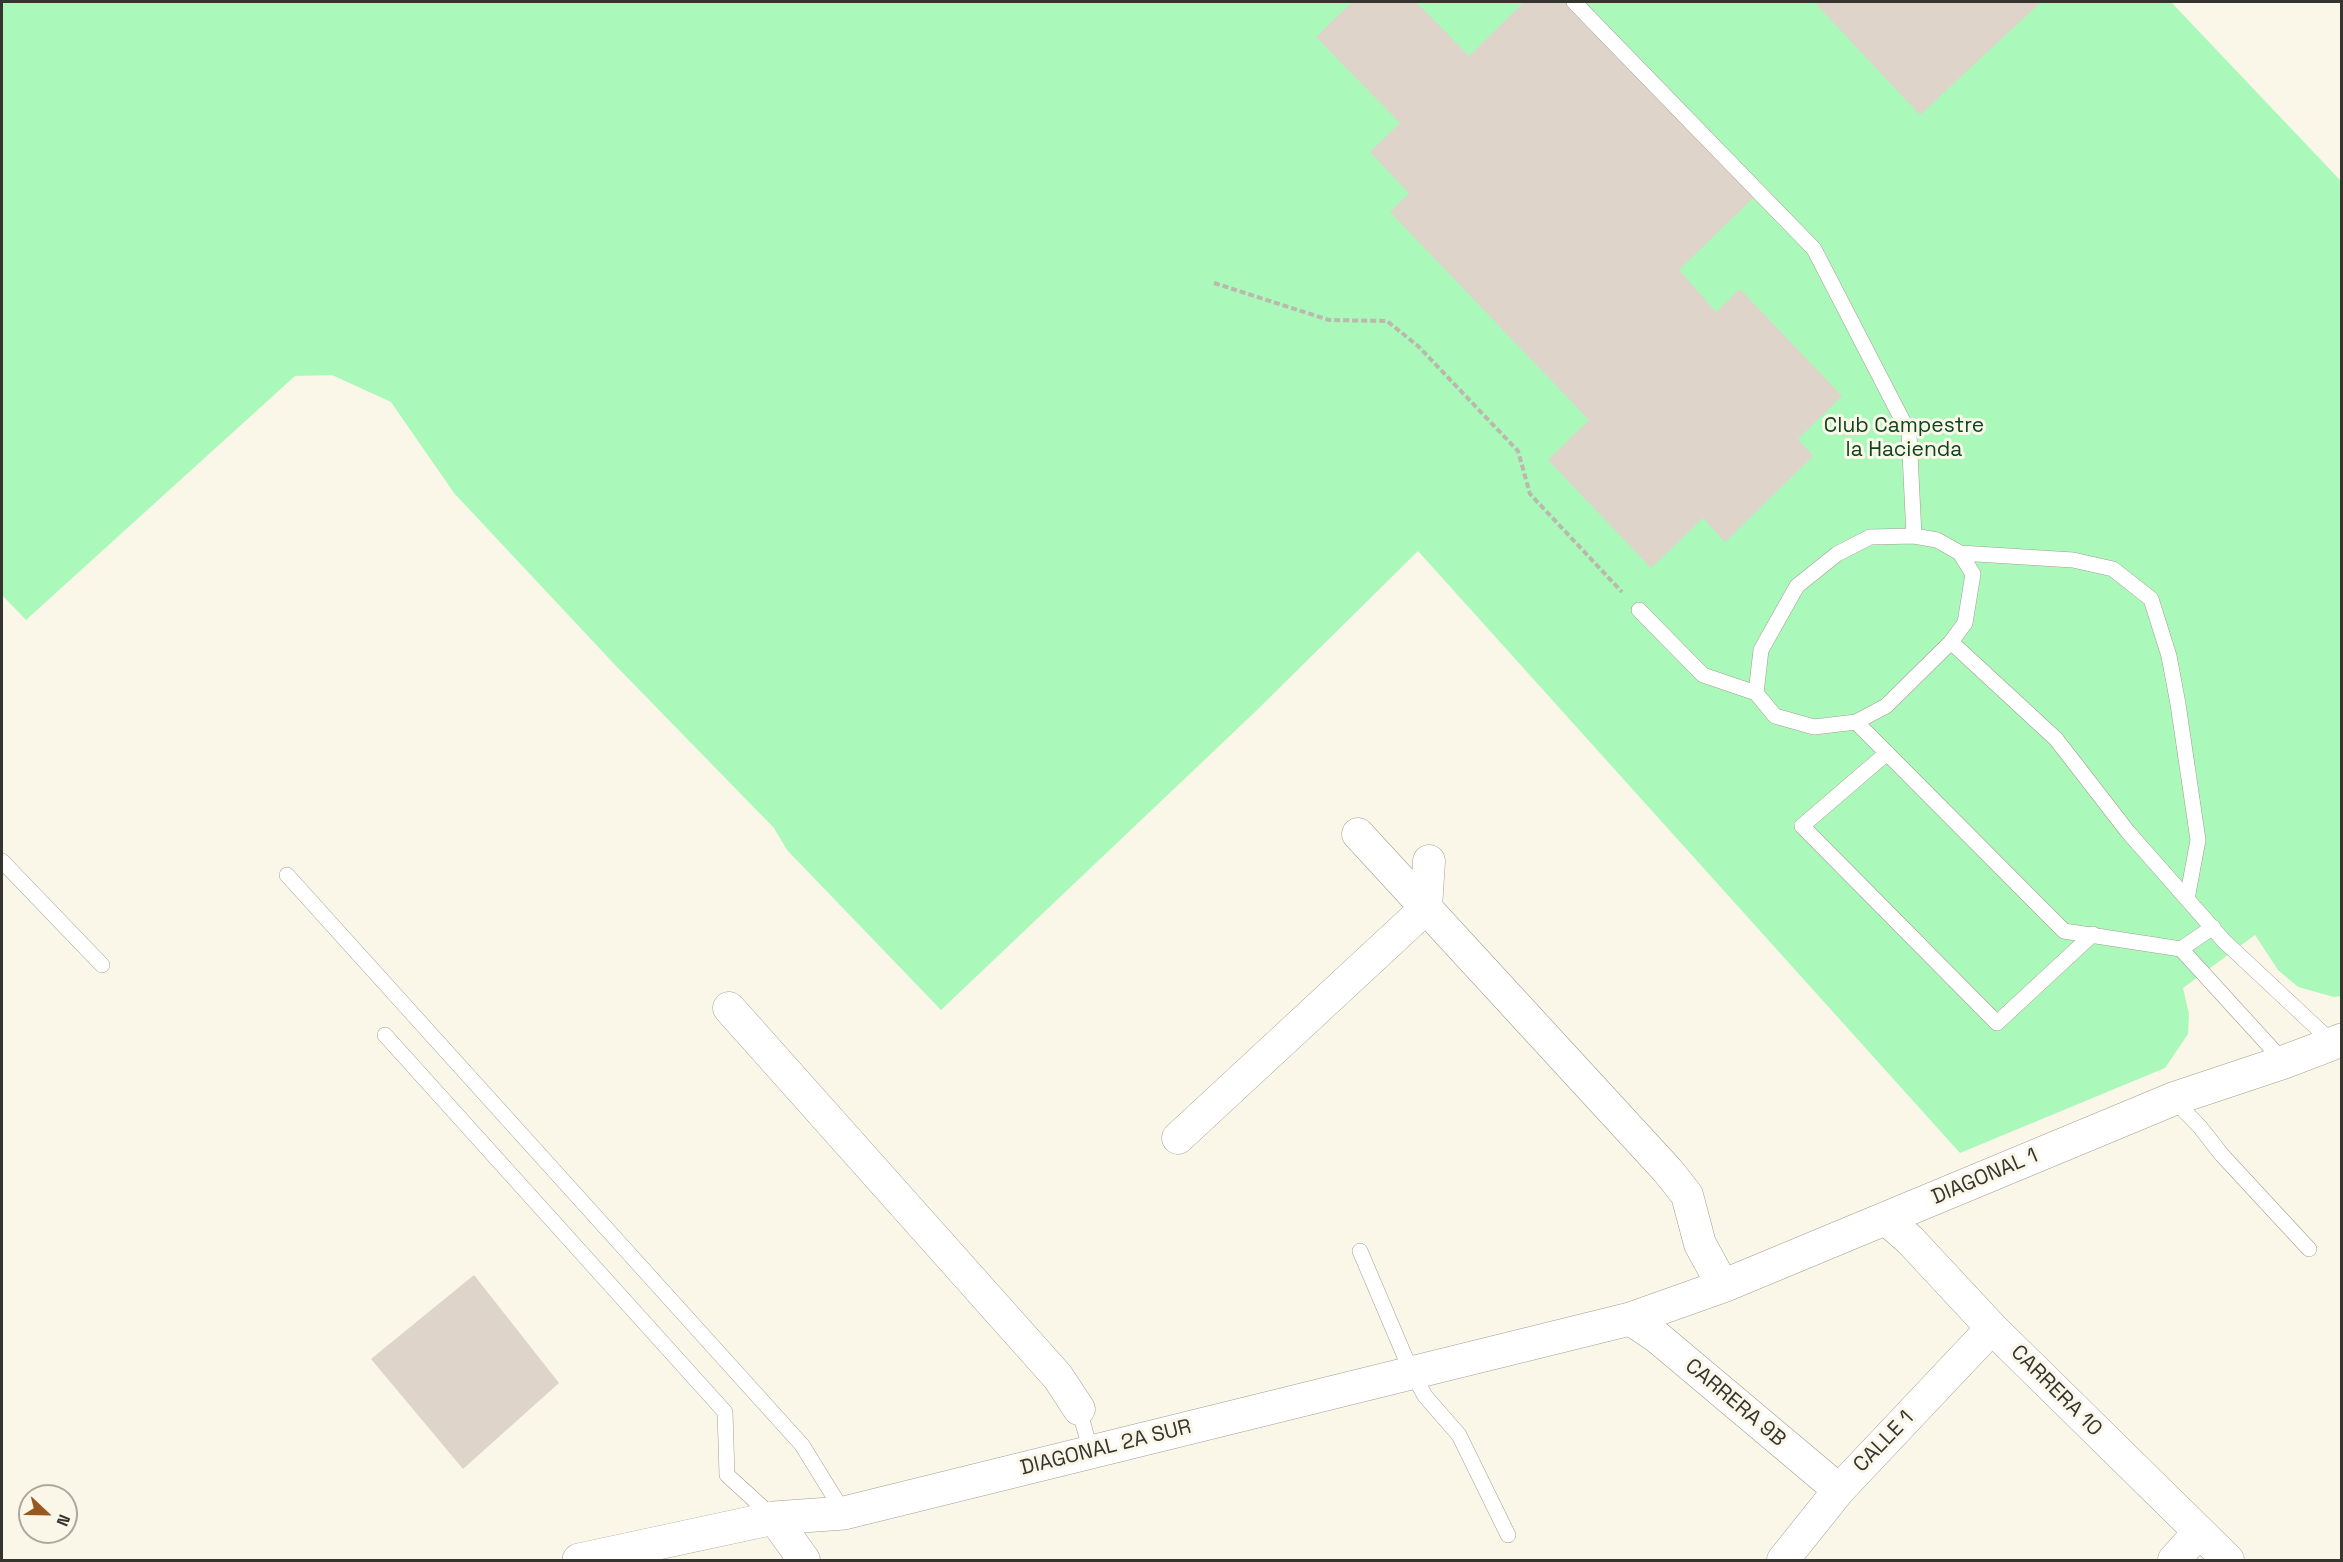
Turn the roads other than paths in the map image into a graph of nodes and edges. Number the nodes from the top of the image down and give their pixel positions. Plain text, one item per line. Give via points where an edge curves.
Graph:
1 (1574, 2) edge
2 (1914, 536) junction
3 (1960, 553) junction
4 (1639, 609) road end
5 (1951, 642) junction
6 (1756, 693) junction
7 (1856, 722) junction
8 (1887, 753) junction
9 (1358, 834) dead end
10 (2, 861) edge
11 (1429, 861) dead end
12 (287, 875) dead end
13 (2187, 898) junction
14 (1426, 908) junction
15 (2213, 927) junction
16 (2093, 934) junction
17 (2181, 950) junction
18 (102, 965) dead end
19 (729, 1008) dead end
20 (385, 1035) dead end
21 (2337, 1042) edge
22 (2284, 1062) junction
23 (2173, 1099) junction
24 (1178, 1137) dead end
25 (1886, 1219) junction
26 (2309, 1249) dead end
27 (1360, 1251) dead end
28 (1723, 1286) junction
29 (1630, 1319) junction
30 (1992, 1328) junction
31 (1411, 1371) junction
32 (1079, 1409) joint
33 (1091, 1452) junction
34 (1839, 1490) junction
35 (844, 1513) junction
36 (774, 1518) junction
37 (2199, 1532) junction
38 (1508, 1535) dead end
39 (579, 1560) edge
40 (804, 1560) edge
41 (1783, 1560) edge
42 (2174, 1560) edge
43 (2229, 1560) edge

1 - 2 lane via 1814,249 1909,433
2 - 3 lane via 1937,540
2 - 6 lane via 1870,537 1837,554 1797,586 1761,650
3 - 5 lane via 1973,574 1965,623
3 - 13 lane via 2073,560 2113,569 2151,599 2172,675 2198,840
4 - 6 lane via 1703,675
5 - 7 lane via 1886,706
5 - 13 lane via 2056,739 2128,832
6 - 7 lane via 1775,716 1814,727
7 - 8 lane
8 - 16 lane via 2064,931
8 - 16 lane via 1802,826 1997,1023
9 - 14 street
10 - 18 lane
11 - 14 street
12 - 35 lane via 802,1445
13 - 15 lane
14 - 24 street
14 - 28 street via 1687,1195 1700,1244
15 - 17 lane
15 - 21 lane
16 - 17 lane
17 - 22 lane
19 - 32 street via 1058,1377
20 - 36 lane via 725,1412 727,1475
21 - 22 main road, DIAGONAL 1
22 - 23 main road, DIAGONAL 1
23 - 25 main road, DIAGONAL 1
23 - 26 lane
25 - 28 main road, DIAGONAL 1
25 - 30 street, CARRERA 10
27 - 31 lane
28 - 29 main road, DIAGONAL 1
29 - 31 main road, DIAGONAL 2A SUR
29 - 34 street, CARRERA 9B via 1657,1337
30 - 34 street, CALLE 1
30 - 37 street, CARRERA 10
31 - 33 main road, DIAGONAL 2A SUR
31 - 38 lane via 1425,1396 1459,1435
32 - 33 lane
33 - 35 main road, DIAGONAL 2A SUR
34 - 41 street, CALLE 1
35 - 36 main road, DIAGONAL 2A SUR
36 - 39 main road, DIAGONAL 2A SUR
36 - 40 street
37 - 42 street
37 - 43 street, CARRERA 10

